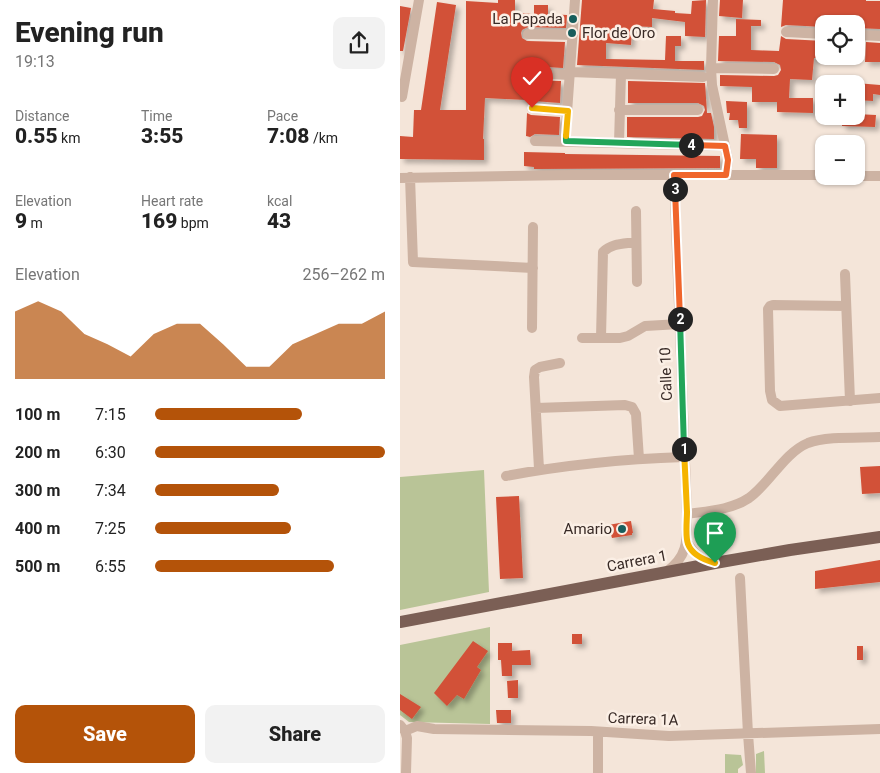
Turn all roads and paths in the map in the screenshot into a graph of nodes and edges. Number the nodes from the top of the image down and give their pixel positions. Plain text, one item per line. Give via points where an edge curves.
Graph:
1 (420, 0) edge
2 (575, 0) edge
3 (713, 0) edge
4 (786, 32) dead end
5 (528, 34) dead end
6 (815, 34) edge
7 (573, 35) junction
8 (865, 35) edge
9 (880, 36) edge
10 (711, 68) junction
11 (774, 69) dead end
12 (530, 73) dead end
13 (570, 74) junction
14 (621, 74) junction
15 (703, 77) dead end
16 (402, 96) dead end
17 (532, 108) dead end
18 (619, 110) junction
19 (698, 110) dead end
20 (568, 111) junction
21 (535, 140) dead end
22 (566, 141) junction
23 (619, 143) junction
24 (725, 146) junction
25 (674, 175) junction
26 (726, 175) junction
27 (815, 176) edge
28 (865, 176) edge
29 (880, 176) edge
30 (405, 178) edge
31 (636, 211) dead end
32 (534, 227) dead end
33 (636, 242) junction
34 (533, 268) junction
35 (845, 274) dead end
36 (637, 282) dead end
37 (846, 306) junction
38 (680, 324) junction
39 (532, 328) dead end
40 (582, 338) dead end
41 (601, 338) junction
42 (560, 364) dead end
43 (880, 398) edge
44 (850, 401) junction
45 (536, 408) junction
46 (880, 437) edge
47 (684, 457) junction
48 (639, 459) junction
49 (540, 469) junction
50 (506, 476) dead end
51 (687, 514) junction
52 (880, 537) edge
53 (687, 542) junction
54 (715, 563) junction
55 (666, 572) junction
56 (740, 578) dead end
57 (400, 622) edge
58 (403, 728) edge
59 (880, 730) edge
60 (598, 732) junction
61 (748, 734) junction
62 (406, 773) edge
63 (598, 773) edge
64 (751, 773) edge

1 - 16 street
2 - 7 street
3 - 10 street
4 - 6 street
5 - 7 street
7 - 13 street
8 - 9 street
10 - 11 street
10 - 24 street
12 - 13 street
13 - 14 street
13 - 20 street
14 - 15 street
14 - 18 street
17 - 20 street
18 - 19 street
18 - 23 street
20 - 22 street
21 - 22 street
22 - 23 street
23 - 24 street
24 - 26 street via 728,160
25 - 26 street
25 - 30 street
25 - 38 street, Calle 10
26 - 27 street
28 - 29 street
30 - 34 street via 413,262
31 - 33 street
32 - 34 street
33 - 36 street
33 - 41 street via 614,245 603,252
34 - 39 street
35 - 37 street
37 - 44 street
37 - 44 street via 770,306 770,392 772,400 780,406
38 - 41 street via 645,326 628,336
38 - 47 street, Calle 10
40 - 41 street
42 - 45 street via 535,370
43 - 44 street
45 - 48 street via 632,407 636,414
45 - 49 street
46 - 51 street via 823,439 808,443 794,451 747,499 728,507
47 - 48 street
47 - 51 street, Calle 10
48 - 49 street
49 - 50 street
51 - 53 street, Calle 10
52 - 54 main road, Carrera 1
53 - 54 street via 698,557
53 - 55 street via 678,562
54 - 55 main road, Carrera 1
55 - 57 main road, Carrera 1
56 - 61 street
58 - 60 street, Carrera 1A via 419,722 434,729
58 - 62 street via 407,738
59 - 61 street, Carrera 1A
60 - 61 street, Carrera 1A via 669,736
60 - 63 street
61 - 64 street

